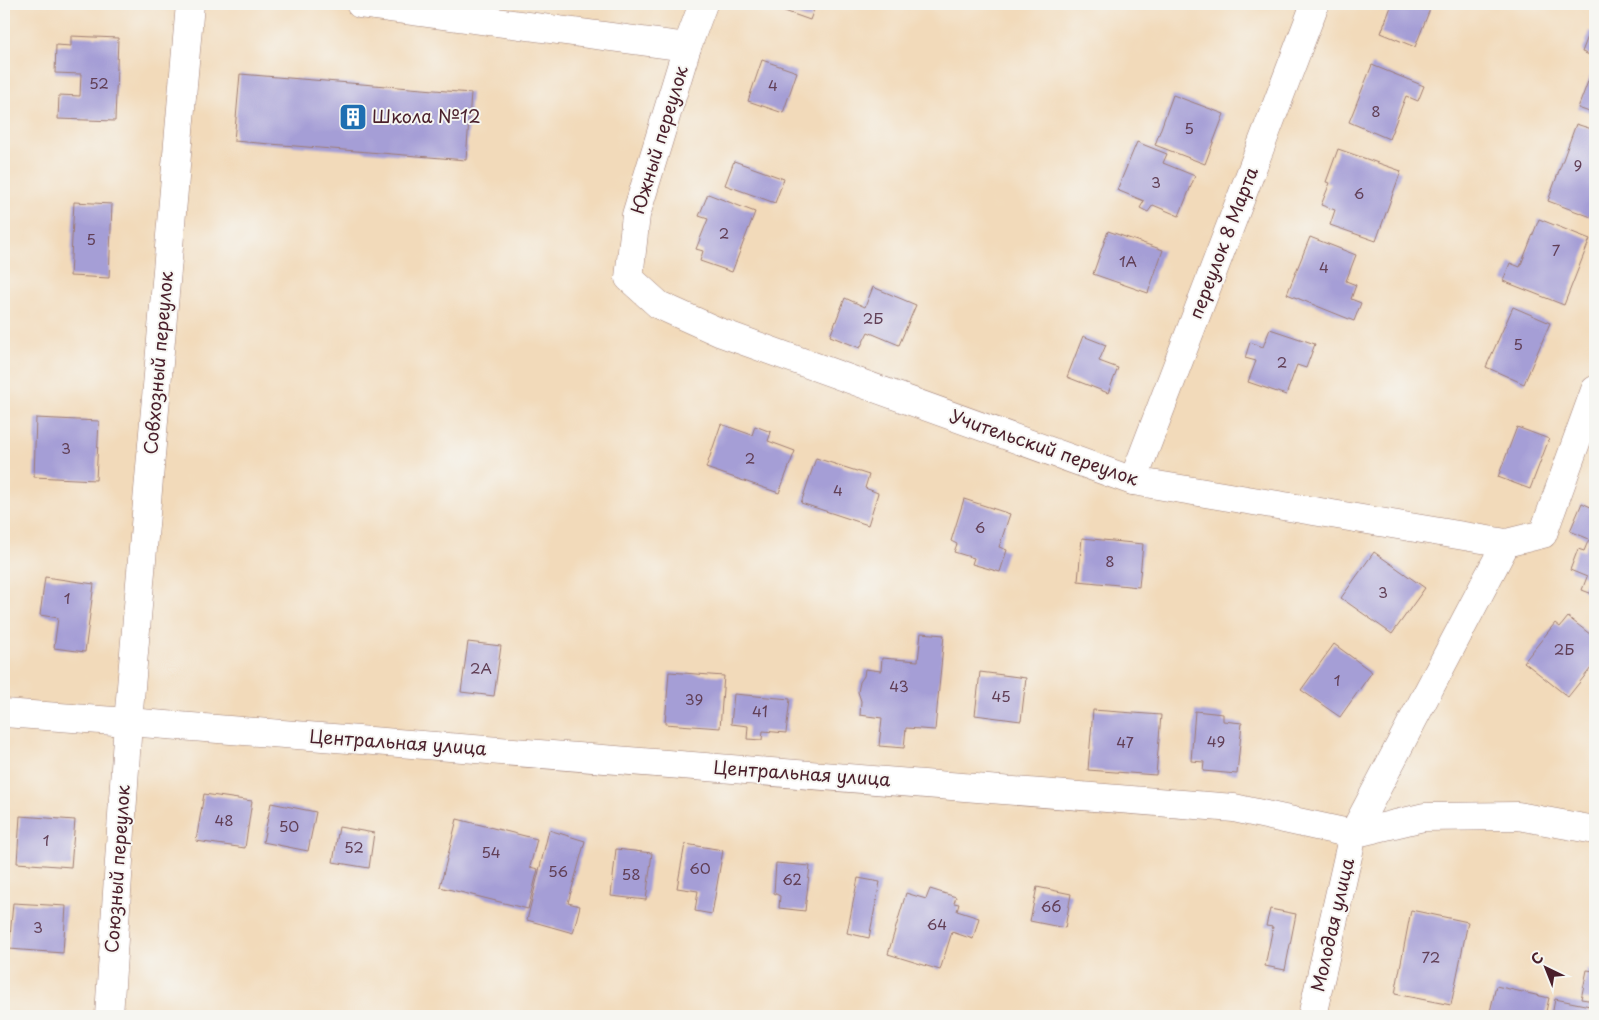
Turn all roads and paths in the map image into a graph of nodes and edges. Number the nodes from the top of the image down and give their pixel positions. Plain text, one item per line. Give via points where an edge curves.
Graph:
1 (190, 4) edge
2 (360, 4) edge
3 (704, 4) edge
4 (1315, 4) edge
5 (687, 47) junction
6 (629, 278) joint
7 (1595, 390) edge
8 (1133, 481) junction
9 (1506, 543) junction
10 (4, 713) edge
11 (128, 722) junction
12 (1595, 830) edge
13 (1354, 834) junction
14 (109, 1016) edge
15 (1312, 1016) edge

1 - 11 street, Совхозный переулок
2 - 5 street
3 - 5 street, Южный переулок
4 - 8 street, переулок 8 Марта
5 - 6 street, Южный переулок via 636,214
6 - 8 street, Учительский переулок via 659,305 719,332
7 - 9 street, Учительский переулок via 1543,534
8 - 9 street, Учительский переулок
9 - 13 street, Молодая улица
10 - 11 street, Центральная улица
11 - 13 street, Центральная улица via 1234,808
11 - 14 street, Союзный переулок
12 - 13 street, Центральная улица via 1518,816 1424,817
13 - 15 street, Молодая улица

